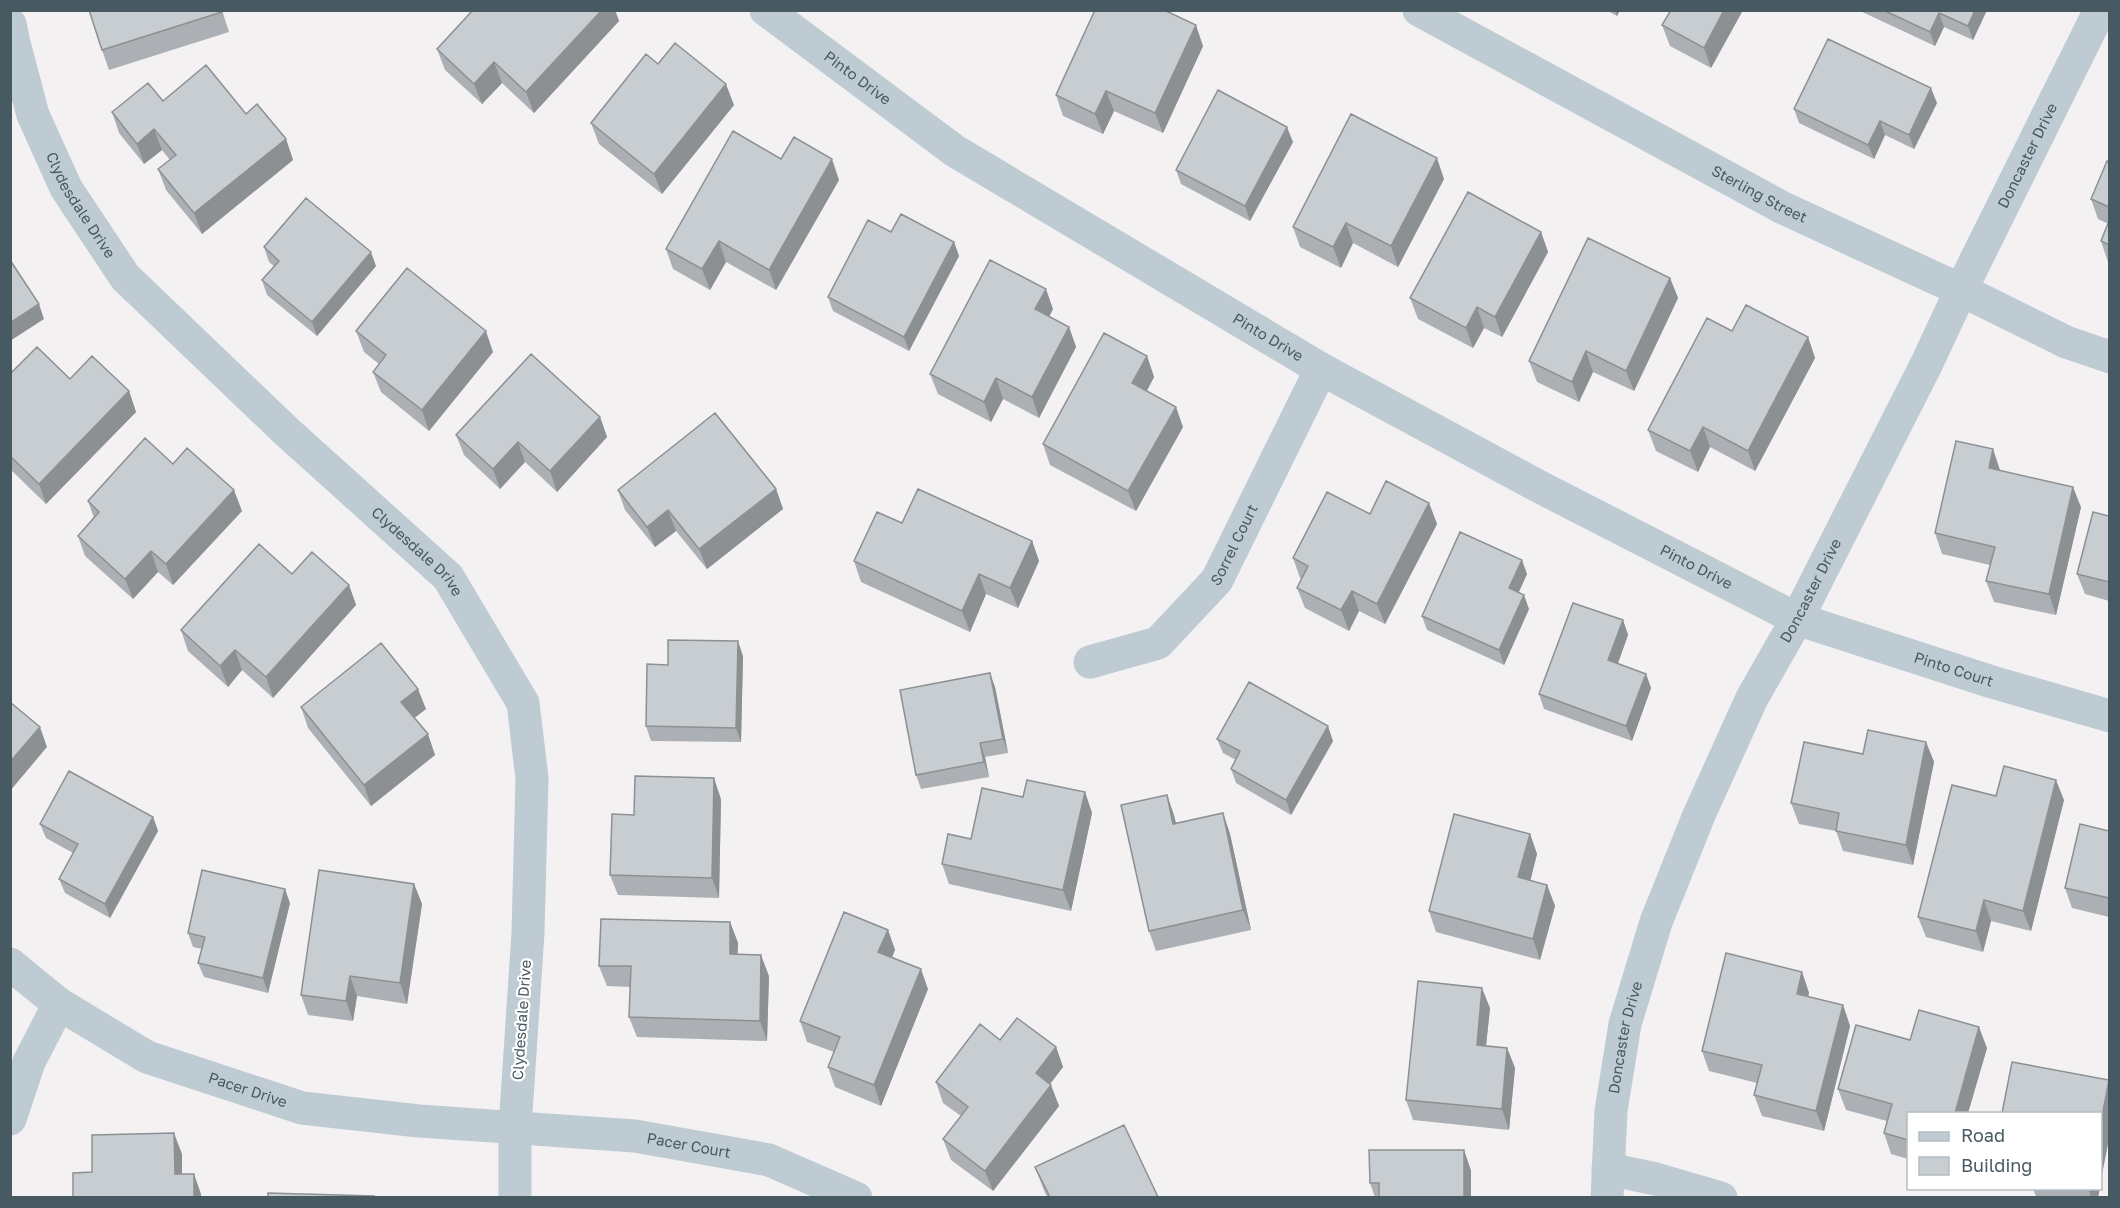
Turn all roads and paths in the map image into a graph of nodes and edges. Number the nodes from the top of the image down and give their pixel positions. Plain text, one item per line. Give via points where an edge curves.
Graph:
1 (766, 10) edge
2 (1419, 10) edge
3 (2100, 10) edge
4 (10, 24) edge
5 (1961, 290) junction
6 (2109, 357) edge
7 (1322, 369) junction
8 (1797, 619) junction
9 (1090, 662) dead end
10 (2109, 716) edge
11 (10, 964) edge
12 (59, 1004) junction
13 (10, 1119) edge
14 (515, 1128) junction
15 (1607, 1183) edge
16 (515, 1197) edge
17 (856, 1197) edge
18 (1721, 1197) edge

1 - 7 street, Pinto Drive via 955,151
2 - 5 street, Sterling Street via 1783,208
3 - 5 street, Doncaster Drive
4 - 14 street, Clydesdale Drive via 33,115 66,188 125,277 286,431 448,577 523,703 532,778 528,933
5 - 6 street, Sterling Street via 2066,342
5 - 8 street, Doncaster Drive
7 - 8 street, Pinto Drive
7 - 9 street, Sorrel Court via 1217,580 1158,643
8 - 10 street, Pinto Court
8 - 15 street, Doncaster Drive via 1752,698 1656,922 1625,1024 1611,1111
11 - 12 street, Pacer Drive
12 - 13 street via 29,1062
12 - 14 street, Pacer Drive via 147,1057 302,1108
14 - 16 street, Clydesdale Drive
14 - 17 street, Pacer Court via 635,1136 770,1161
15 - 18 street via 1656,1179

